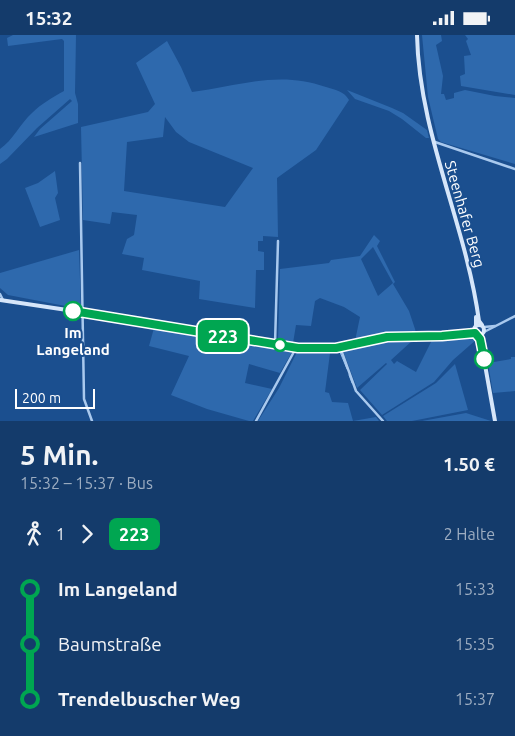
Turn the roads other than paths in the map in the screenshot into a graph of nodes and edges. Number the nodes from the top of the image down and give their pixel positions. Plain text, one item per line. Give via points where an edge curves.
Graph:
1 (417, 35) edge
2 (433, 142) junction
3 (80, 163) dead end
4 (515, 169) edge
5 (278, 241) dead end
6 (0, 294) edge
7 (2, 300) edge
8 (83, 312) junction
9 (515, 315) edge
10 (479, 330) junction
11 (276, 344) junction
12 (340, 347) junction
13 (296, 348) junction
14 (92, 421) edge
15 (256, 421) edge
16 (383, 421) edge
17 (495, 421) edge

1 - 2 street, Steenhafer Berg via 424,100
2 - 4 street, Steenhafer Berg
2 - 10 street, Steenhafer Berg via 465,250
3 - 8 street
5 - 11 street
6 - 7 street
7 - 8 street
8 - 11 street
8 - 14 street via 84,399
9 - 10 street via 496,326
10 - 12 street via 452,335 387,337
10 - 17 street, Steenhafer Berg
11 - 13 street
12 - 13 street
12 - 16 street via 356,391
13 - 15 street

